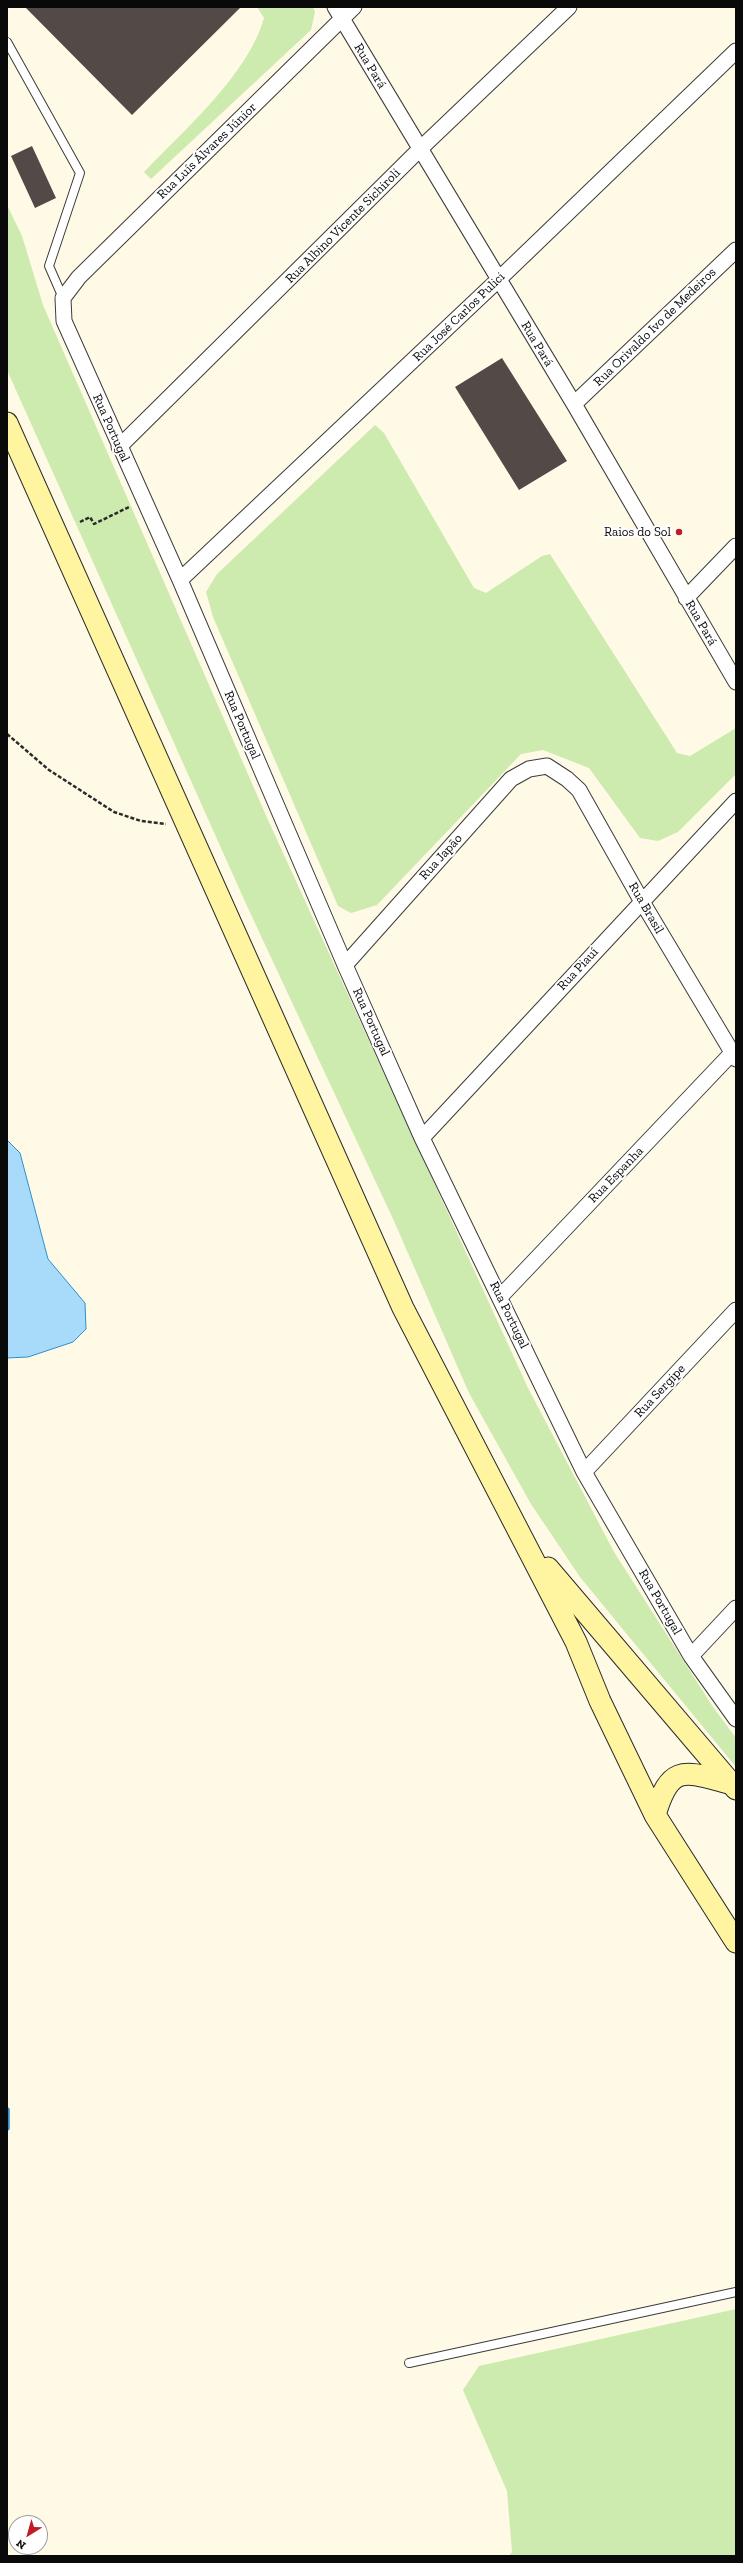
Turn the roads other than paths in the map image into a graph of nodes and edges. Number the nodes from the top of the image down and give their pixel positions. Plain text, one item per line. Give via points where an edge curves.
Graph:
1 (354, 7) edge
2 (569, 7) edge
3 (339, 13) edge
4 (7, 42) edge
5 (736, 50) edge
6 (420, 149) junction
7 (736, 250) edge
8 (498, 280) junction
9 (63, 298) junction
10 (574, 404) junction
11 (7, 423) edge
12 (119, 447) junction
13 (736, 546) edge
14 (180, 580) junction
15 (686, 598) junction
16 (736, 682) edge
17 (547, 766) joint
18 (736, 801) edge
19 (641, 900) junction
20 (345, 965) junction
21 (734, 1056) edge
22 (422, 1138) junction
23 (500, 1297) junction
24 (736, 1310) edge
25 (584, 1472) junction
26 (527, 1543) junction
27 (736, 1608) edge
28 (691, 1656) junction
29 (736, 1719) edge
30 (734, 1787) edge
31 (655, 1815) junction
32 (736, 1942) edge
33 (736, 2292) edge
34 (409, 2363) dead end

1 - 3 street, Rua Luís Álvares Júnior
2 - 6 street, Rua Albino Vicente Sichiroli
3 - 6 street, Rua Pará
3 - 9 street, Rua Luís Álvares Júnior via 79,277
4 - 9 lane via 80,173 49,266
5 - 8 street, Rua José Carlos Pulici
6 - 8 street, Rua Pará
6 - 12 street, Rua Albino Vicente Sichiroli
7 - 10 street, Rua Orivaldo Ivo de Medeiros
8 - 10 street, Rua Pará
8 - 14 street, Rua José Carlos Pulici
9 - 12 street, Rua Portugal via 64,321
10 - 15 street, Rua Pará
11 - 26 main road via 403,1308
12 - 14 street, Rua Portugal
13 - 15 street
14 - 20 street, Rua Portugal
15 - 16 street, Rua Pará
17 - 19 street, Rua Brasil via 579,790
17 - 20 street, Rua Japão via 529,769 511,779
18 - 19 street, Rua Piauí
19 - 21 street, Rua Brasil
19 - 22 street, Rua Piauí
20 - 22 street, Rua Portugal
21 - 23 street, Rua Espanha
22 - 23 street, Rua Portugal
23 - 25 street, Rua Portugal
24 - 25 street, Rua Sergipe
25 - 28 street, Rua Portugal
26 - 30 main road
26 - 31 main road via 576,1642 600,1701
27 - 28 street
28 - 29 street, Rua Portugal
30 - 31 main road via 697,1774 680,1773 670,1780 661,1794
31 - 32 main road
33 - 34 lane

